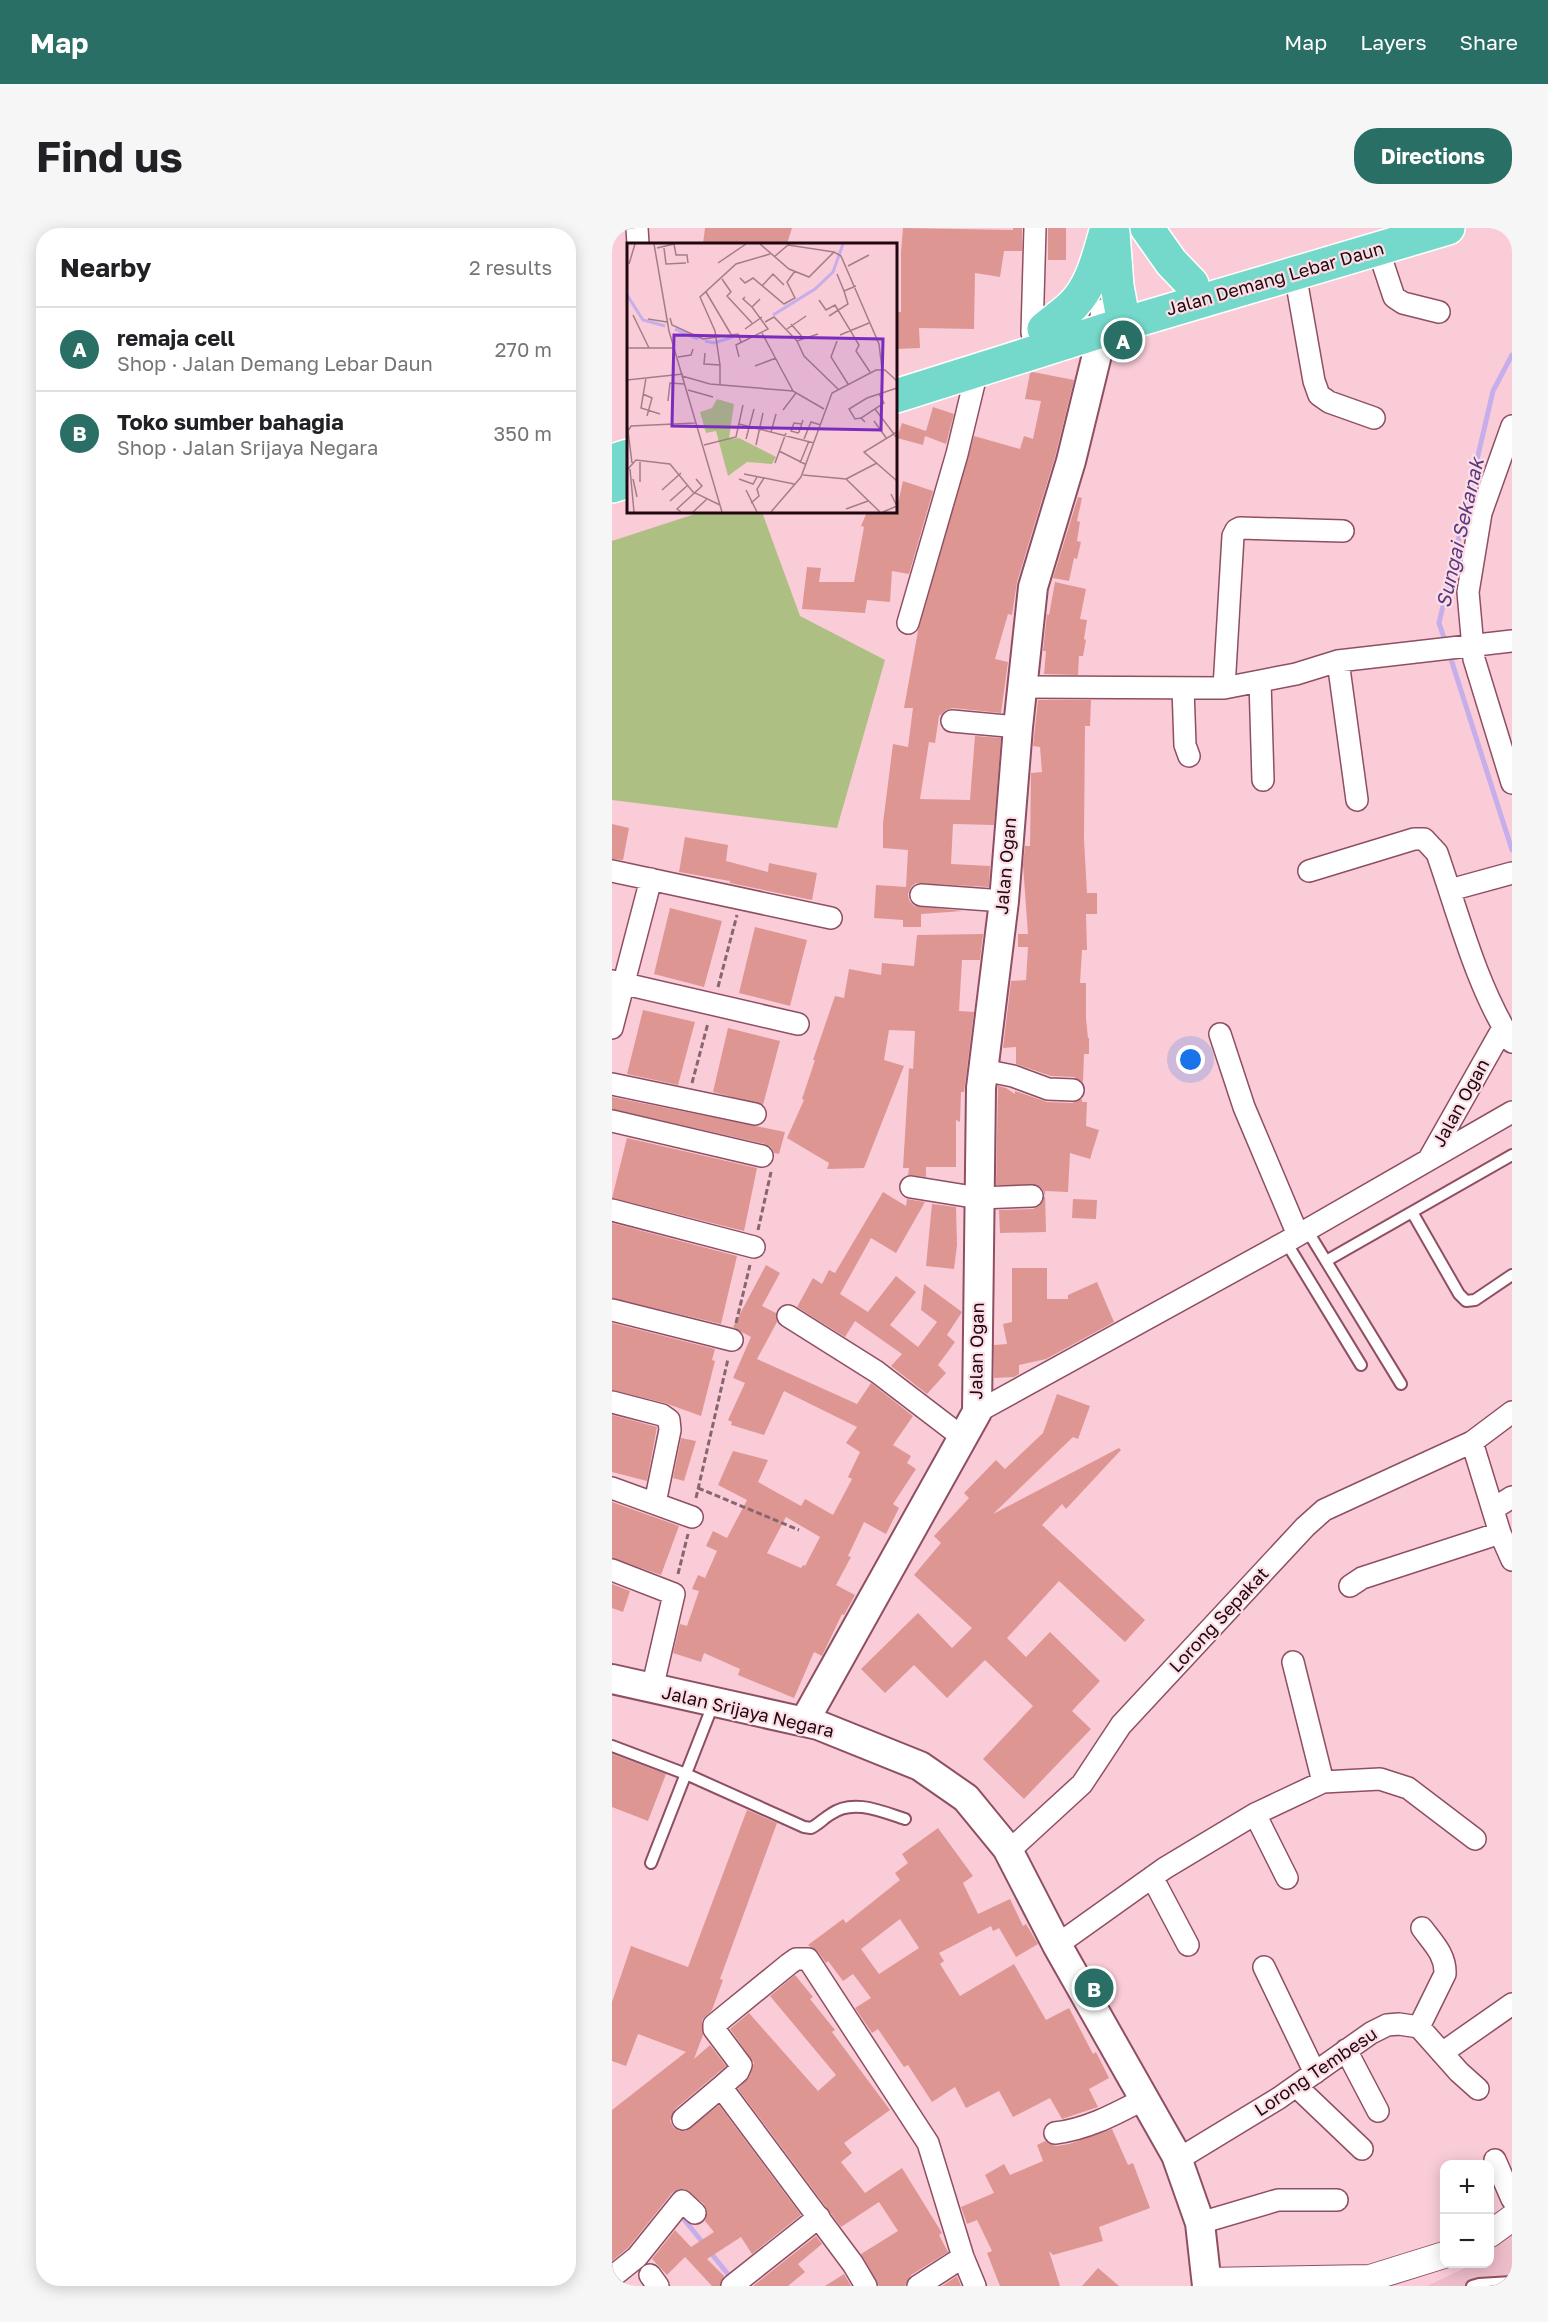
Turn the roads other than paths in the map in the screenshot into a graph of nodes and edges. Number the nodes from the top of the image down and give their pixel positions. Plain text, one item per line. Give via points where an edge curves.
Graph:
1 (637, 228) edge
2 (1035, 228) edge
3 (1107, 228) edge
4 (1112, 228) edge
5 (1129, 228) edge
6 (1147, 228) edge
7 (1448, 228) edge
8 (1373, 238) edge
9 (638, 243) edge
10 (1295, 273) junction
11 (1192, 284) junction
12 (1439, 312) dead end
13 (1124, 315) junction
14 (1038, 331) junction
15 (977, 370) junction
16 (897, 374) edge
17 (897, 396) edge
18 (1374, 418) dead end
19 (1512, 426) edge
20 (1343, 531) dead end
21 (908, 623) dead end
22 (1512, 641) edge
23 (1469, 647) junction
24 (1338, 661) junction
25 (1260, 681) junction
26 (1023, 687) junction
27 (1183, 688) junction
28 (1224, 688) junction
29 (952, 721) dead end
30 (1018, 727) junction
31 (1189, 756) dead end
32 (1263, 780) dead end
33 (1512, 783) edge
34 (1357, 800) dead end
35 (612, 871) edge
36 (1308, 871) dead end
37 (1509, 875) edge
38 (651, 879) junction
39 (1450, 890) junction
40 (921, 895) dead end
41 (1004, 901) junction
42 (831, 918) dead end
43 (618, 982) edge
44 (798, 1024) dead end
45 (612, 1028) edge
46 (1220, 1034) dead end
47 (1508, 1035) edge
48 (983, 1070) junction
49 (612, 1084) edge
50 (1073, 1090) dead end
51 (1512, 1112) edge
52 (755, 1114) dead end
53 (612, 1121) edge
54 (1512, 1155) edge
55 (762, 1156) road end
56 (1429, 1160) junction
57 (911, 1187) dead end
58 (1032, 1196) dead end
59 (979, 1198) junction
60 (612, 1210) edge
61 (1412, 1212) junction
62 (1297, 1235) junction
63 (754, 1247) road end
64 (1326, 1261) junction
65 (1512, 1275) edge
66 (612, 1310) edge
67 (788, 1316) dead end
68 (732, 1340) road end
69 (1361, 1365) dead end
70 (1401, 1384) dead end
71 (612, 1402) edge
72 (976, 1412) junction
73 (1512, 1412) edge
74 (962, 1437) junction
75 (1472, 1442) junction
76 (612, 1488) edge
77 (1512, 1497) edge
78 (655, 1503) junction
79 (1492, 1509) junction
80 (692, 1517) road end
81 (1500, 1533) junction
82 (1512, 1560) edge
83 (612, 1570) edge
84 (1350, 1586) dead end
85 (1293, 1662) dead end
86 (612, 1679) edge
87 (652, 1689) junction
88 (714, 1702) junction
89 (804, 1722) junction
90 (612, 1746) edge
91 (686, 1774) junction
92 (1323, 1782) junction
93 (1255, 1814) junction
94 (905, 1820) dead end
95 (1475, 1839) dead end
96 (1009, 1851) junction
97 (651, 1863) dead end
98 (1152, 1877) junction
99 (1287, 1878) dead end
100 (1422, 1928) dead end
101 (1057, 1945) junction
102 (1188, 1945) dead end
103 (1264, 1967) dead end
104 (1512, 2004) edge
105 (1419, 2027) junction
106 (1346, 2050) junction
107 (1442, 2053) junction
108 (1315, 2073) junction
109 (1296, 2086) junction
110 (721, 2087) junction
111 (1478, 2089) dead end
112 (1144, 2099) junction
113 (1378, 2111) dead end
114 (683, 2119) dead end
115 (1055, 2133) dead end
116 (1362, 2149) dead end
117 (1177, 2160) junction
118 (1495, 2160) dead end
119 (1512, 2199) edge
120 (1337, 2200) dead end
121 (695, 2213) dead end
122 (819, 2217) junction
123 (1512, 2218) edge
124 (1200, 2223) junction
125 (1494, 2231) edge
126 (1440, 2255) edge
127 (963, 2257) junction
128 (612, 2277) edge
129 (1512, 2282) edge
130 (1208, 2283) edge
131 (732, 2286) edge
132 (866, 2286) edge
133 (918, 2286) edge
134 (975, 2286) edge
135 (1472, 2286) edge

1 - 9 street
2 - 14 street
3 - 14 highway via 1085,291
4 - 13 highway
5 - 13 highway via 1134,270
6 - 11 highway
7 - 8 highway, Jalan Demang Lebar Daun
8 - 10 highway, Jalan Demang Lebar Daun
8 - 11 highway, Jalan Demang Lebar Daun
8 - 12 street via 1394,297
10 - 13 highway, Jalan Demang Lebar Daun
10 - 18 street via 1319,395
11 - 13 highway, Jalan Demang Lebar Daun
13 - 14 highway, Jalan Demang Lebar Daun
13 - 15 highway, Jalan Demang Lebar Daun
13 - 26 main road, Jalan Ogan via 1071,461 1033,587
14 - 16 highway, Jalan Demang Lebar Daun
15 - 17 highway, Jalan Demang Lebar Daun
15 - 21 street
19 - 23 street via 1481,513 1468,592
20 - 28 street via 1236,530
22 - 23 street
23 - 24 street
23 - 33 street
24 - 25 street
24 - 34 street
25 - 28 street
25 - 32 street
26 - 27 street
26 - 30 main road, Jalan Ogan
27 - 28 street
27 - 31 street via 1185,745
29 - 30 street
30 - 41 main road, Jalan Ogan
35 - 38 street
36 - 39 street via 1424,839 1437,853
37 - 39 street
38 - 42 street
38 - 43 street
39 - 47 street via 1475,965
40 - 41 street
41 - 48 main road, Jalan Ogan
43 - 44 street
43 - 45 street
46 - 62 street via 1244,1107
47 - 56 street, Jalan Ogan
48 - 50 street via 1048,1089
48 - 59 main road, Jalan Ogan
49 - 52 street
51 - 56 street, Jalan Ogan
53 - 55 street
54 - 61 lane
56 - 62 street, Jalan Ogan
57 - 59 street
58 - 59 street
59 - 72 main road, Jalan Ogan
60 - 63 street
61 - 64 lane
61 - 65 lane via 1466,1301 1475,1300
62 - 64 lane
62 - 69 lane
62 - 72 street, Jalan Ogan
64 - 70 lane
66 - 68 street
67 - 74 street via 877,1372
71 - 78 street via 662,1414 669,1420
72 - 74 main road, Jalan Ogan
73 - 75 street, Lorong Sepakat
74 - 89 main road, Jalan Ogan
75 - 79 street
75 - 96 street, Lorong Sepakat via 1324,1510 1121,1725 1082,1784
76 - 78 street
77 - 79 street
78 - 80 street
79 - 81 street
81 - 82 street
81 - 84 street via 1362,1578
83 - 87 street via 674,1594
85 - 92 street
86 - 87 main road, Jalan Srijaya Negara
87 - 88 main road, Jalan Srijaya Negara
88 - 89 main road, Jalan Srijaya Negara
88 - 91 lane
89 - 96 main road, Jalan Srijaya Negara via 920,1766 966,1798
90 - 91 lane
91 - 94 lane via 804,1827 811,1828 831,1813 853,1806
91 - 97 lane
92 - 93 street
92 - 95 street via 1380,1779 1408,1788
93 - 98 street
93 - 99 street
96 - 101 main road, Jalan Srijaya Negara
98 - 101 street
98 - 102 street
100 - 105 street via 1446,1965
101 - 112 main road, Jalan Srijaya Negara
103 - 108 street
104 - 107 street
105 - 106 street, Lorong Tembesu via 1387,2025
105 - 107 street
106 - 108 street, Lorong Tembesu
106 - 113 street
107 - 111 street
108 - 109 street, Lorong Tembesu
109 - 116 street
109 - 117 street, Lorong Tembesu
110 - 114 street
110 - 122 street
110 - 127 street via 741,2065 714,2025 796,1959 808,1959 928,2143
112 - 115 street via 1095,2123
112 - 117 main road, Jalan Srijaya Negara
117 - 124 main road, Jalan Srijaya Negara
118 - 119 street
120 - 124 street via 1278,2200
121 - 128 street via 682,2201 637,2257
122 - 131 street
122 - 132 street
123 - 125 street
124 - 130 main road, Jalan Srijaya Negara
126 - 130 street via 1370,2278
127 - 133 street
127 - 134 street
129 - 135 lane

